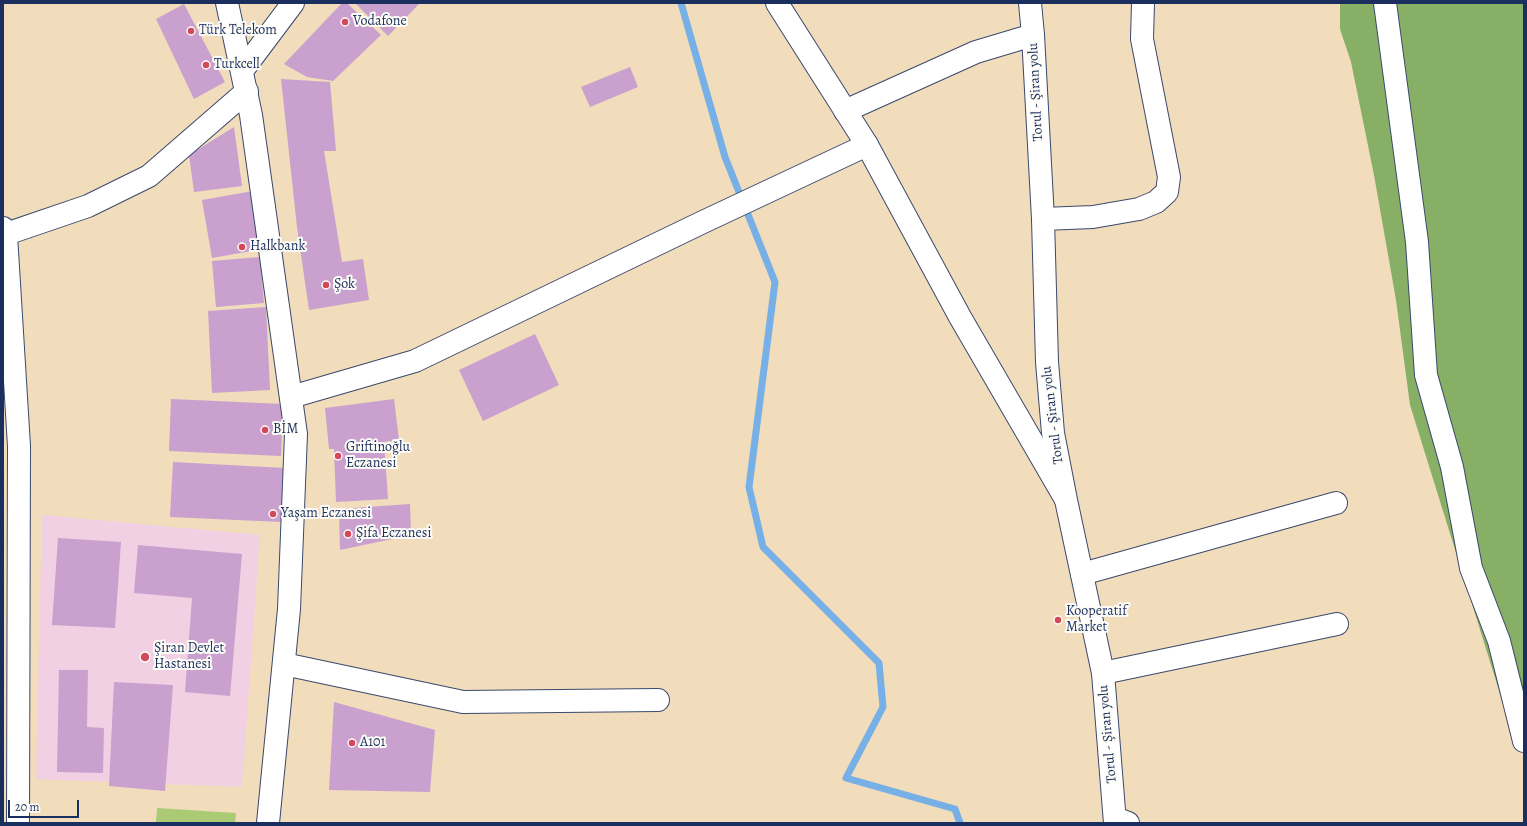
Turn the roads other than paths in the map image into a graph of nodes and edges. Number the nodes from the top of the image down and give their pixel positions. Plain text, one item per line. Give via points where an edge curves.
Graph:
1 (227, 3) edge
2 (293, 3) edge
3 (777, 3) edge
4 (1030, 3) edge
5 (1143, 3) edge
6 (1385, 3) edge
7 (1033, 35) junction
8 (244, 81) junction
9 (846, 111) junction
10 (867, 146) junction
11 (1043, 219) junction
12 (4, 233) edge
13 (291, 397) junction
14 (11, 448) edge
15 (1066, 500) junction
16 (1336, 503) dead end
17 (1082, 574) junction
18 (1337, 624) dead end
19 (284, 664) junction
20 (1103, 673) junction
21 (658, 700) dead end
22 (1524, 741) edge
23 (10, 775) edge
24 (1119, 821) edge
25 (18, 823) edge
26 (268, 823) edge

1 - 8 street
2 - 8 street
3 - 9 street
4 - 7 street, Torul - Şiran yolu
5 - 11 street via 1142,39 1169,177 1167,192 1156,202 1139,210 1093,217
6 - 22 street via 1417,242 1426,374 1452,467 1471,568 1499,641
7 - 9 street via 976,52
7 - 11 street, Torul - Şiran yolu
8 - 12 street via 149,176 88,206
8 - 13 street via 252,115
9 - 10 street
10 - 13 street via 415,361
10 - 15 street via 960,317
11 - 15 street, Torul - Şiran yolu via 1047,362 1053,433
12 - 14 street
13 - 19 street via 296,434 289,609
14 - 23 street
15 - 17 street, Torul - Şiran yolu
16 - 17 street
17 - 20 street, Torul - Şiran yolu
18 - 20 street
19 - 21 street via 463,702
19 - 26 street
20 - 24 street, Torul - Şiran yolu
23 - 25 street

